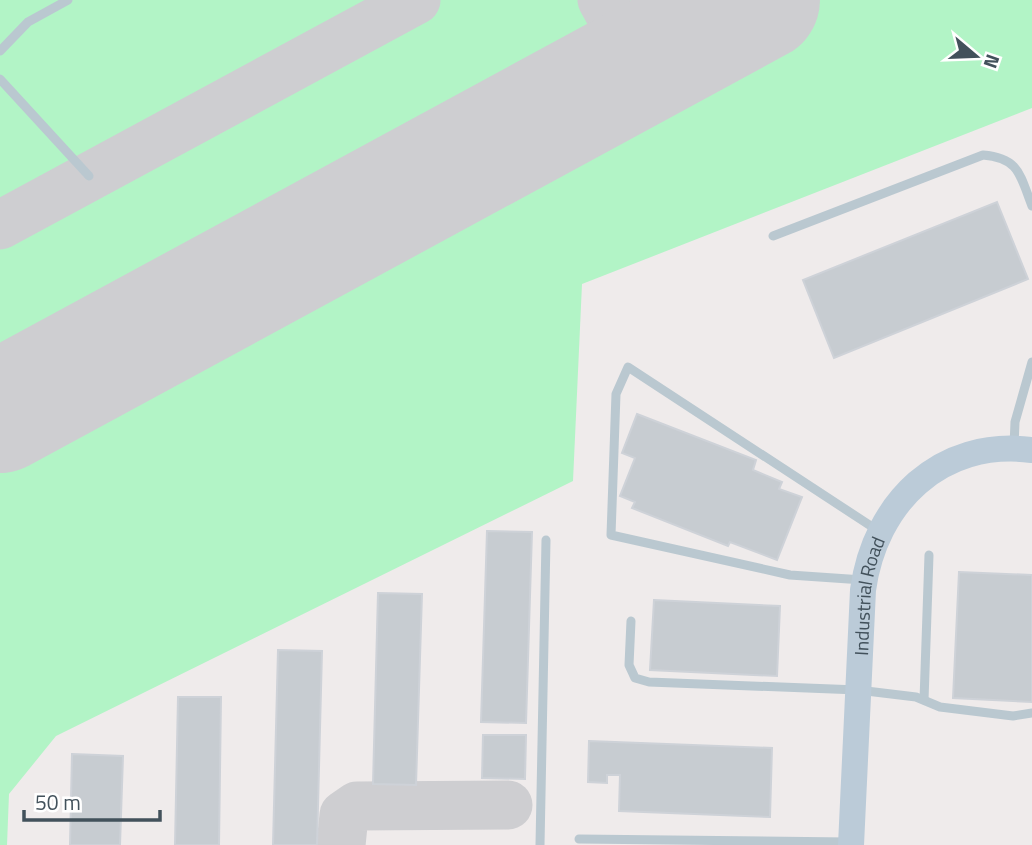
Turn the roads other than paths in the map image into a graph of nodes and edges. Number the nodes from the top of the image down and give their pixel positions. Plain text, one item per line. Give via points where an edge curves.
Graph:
1 (68, 0) edge
2 (0, 51) edge
3 (0, 79) edge
4 (89, 176) dead end
5 (1032, 206) edge
6 (773, 236) dead end
7 (1032, 362) edge
8 (1023, 449) edge
9 (878, 531) junction
10 (546, 540) dead end
11 (929, 555) dead end
12 (864, 580) junction
13 (631, 621) dead end
14 (858, 690) junction
15 (924, 700) junction
16 (1032, 713) edge
17 (579, 839) dead end
18 (851, 844) edge
19 (540, 845) edge

1 - 2 lane via 27,22
3 - 4 lane
5 - 6 lane via 1016,167 1003,157 984,155
7 - 8 lane via 1015,422
8 - 9 street, Industrial Road via 964,456 929,473 905,494
9 - 12 street, Industrial Road
9 - 12 lane via 628,367 616,394 611,535 790,575
10 - 19 lane
11 - 15 lane
12 - 14 street, Industrial Road
13 - 14 lane via 629,664 635,678
14 - 15 lane
14 - 18 street, Industrial Road
15 - 16 lane via 940,708 1013,716
17 - 18 lane

